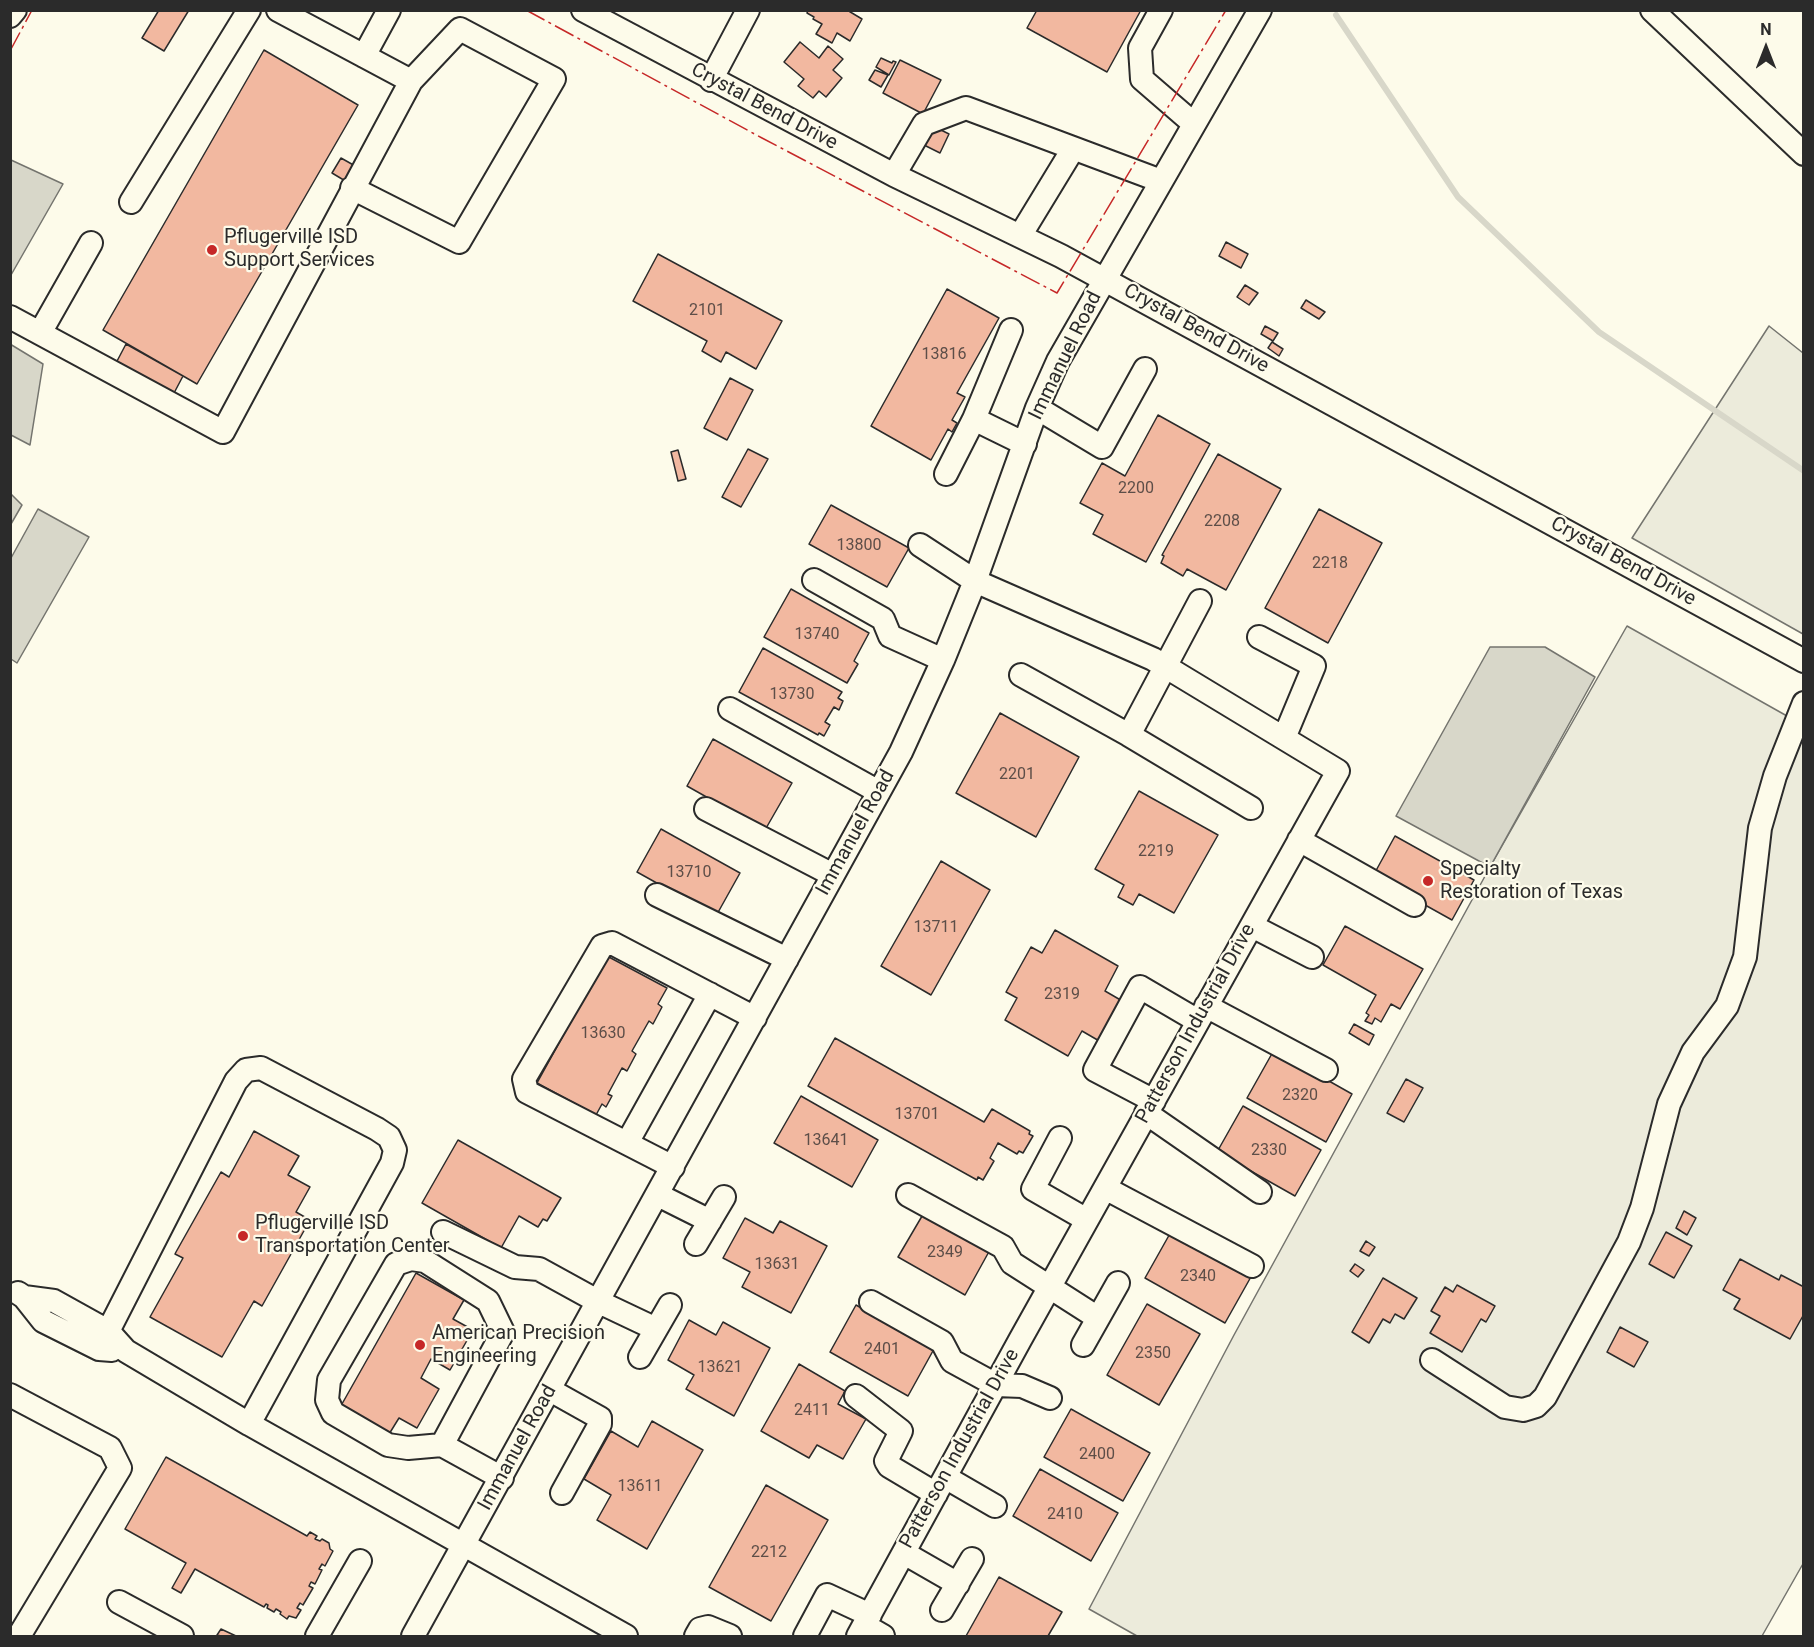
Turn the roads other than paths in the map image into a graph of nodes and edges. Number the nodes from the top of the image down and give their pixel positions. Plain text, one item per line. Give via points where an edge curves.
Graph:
1 (15, 10) edge
2 (249, 10) edge
3 (278, 10) edge
4 (389, 10) edge
5 (582, 10) edge
6 (748, 10) edge
7 (1161, 10) edge
8 (1260, 10) edge
9 (1652, 10) edge
10 (10, 16) edge
11 (364, 56) junction
12 (711, 80) junction
13 (411, 81) junction
14 (1194, 124) junction
15 (1073, 148) junction
16 (1803, 154) edge
17 (894, 175) junction
18 (1161, 181) junction
19 (352, 188) junction
20 (131, 202) dead end
21 (1020, 236) junction
22 (91, 243) dead end
23 (1104, 279) junction
24 (10, 317) edge
25 (1011, 330) dead end
26 (40, 333) junction
27 (1145, 369) dead end
28 (1037, 408) junction
29 (974, 418) junction
30 (1025, 444) junction
31 (946, 474) dead end
32 (920, 545) dead end
33 (814, 580) dead end
34 (975, 581) junction
35 (1200, 602) dead end
36 (1259, 637) dead end
37 (943, 660) junction
38 (1803, 661) edge
39 (1165, 665) junction
40 (1021, 675) dead end
41 (1803, 703) edge
42 (730, 709) dead end
43 (1129, 735) junction
44 (1284, 738) junction
45 (879, 792) junction
46 (1251, 808) dead end
47 (706, 809) dead end
48 (1299, 840) junction
49 (833, 875) junction
50 (657, 895) dead end
51 (1414, 905) dead end
52 (1252, 926) junction
53 (1312, 957) dead end
54 (787, 959) junction
55 (710, 994) junction
56 (1202, 1013) junction
57 (755, 1018) junction
58 (1326, 1070) dead end
59 (1150, 1107) junction
60 (1060, 1138) dead end
61 (627, 1143) junction
62 (673, 1167) junction
63 (1105, 1188) junction
64 (1260, 1192) dead end
65 (658, 1195) junction
66 (908, 1195) dead end
67 (724, 1197) dead end
68 (1087, 1220) junction
69 (710, 1221) junction
70 (443, 1232) dead end
71 (696, 1244) dead end
72 (1252, 1266) dead end
73 (1118, 1283) dead end
74 (1049, 1288) junction
75 (17, 1293) edge
76 (599, 1302) junction
77 (871, 1302) dead end
78 (670, 1305) dead end
79 (1098, 1318) junction
80 (656, 1329) junction
81 (103, 1340) junction
82 (1083, 1344) dead end
83 (640, 1357) dead end
84 (1432, 1360) dead end
85 (996, 1385) junction
86 (550, 1390) junction
87 (10, 1395) edge
88 (856, 1396) dead end
89 (1050, 1398) dead end
90 (249, 1424) junction
91 (442, 1445) junction
92 (502, 1478) junction
93 (940, 1486) junction
94 (562, 1493) dead end
95 (995, 1506) dead end
96 (463, 1543) junction
97 (904, 1552) junction
98 (972, 1559) dead end
99 (360, 1561) dead end
100 (958, 1584) junction
101 (119, 1602) dead end
102 (942, 1610) dead end
103 (593, 1628) edge
104 (869, 1628) edge
105 (19, 1636) edge
106 (182, 1636) edge
107 (317, 1636) edge
108 (412, 1636) edge
109 (626, 1636) edge
110 (696, 1636) edge
111 (730, 1636) edge
112 (805, 1636) edge

1 - 10 street
2 - 20 street
3 - 11 street
4 - 11 street
5 - 12 street, Crystal Bend Drive
6 - 12 street
7 - 14 street via 1140,48 1142,79
8 - 14 street, Immanuel Road
9 - 16 street
11 - 13 street
12 - 17 street, Crystal Bend Drive
13 - 19 street
13 - 19 street via 460,29 554,79 459,242
14 - 18 street, Immanuel Road
15 - 17 street via 966,108 924,124
15 - 18 street
15 - 21 street
17 - 21 street, Crystal Bend Drive
18 - 23 street, Immanuel Road
19 - 26 street via 223,432
21 - 23 street, Crystal Bend Drive
22 - 26 street
23 - 28 street, Immanuel Road
23 - 38 street, Crystal Bend Drive
24 - 26 street
25 - 29 street
27 - 28 street via 1102,447
28 - 30 street, Immanuel Road
29 - 30 street
29 - 31 street
30 - 34 street, Immanuel Road
32 - 34 street, Patterson Industrial Drive
33 - 37 street via 883,619 890,636
34 - 37 street, Immanuel Road
34 - 39 street, Patterson Industrial Drive
35 - 39 street
36 - 44 street via 1314,666
37 - 45 street, Immanuel Road
39 - 43 street
39 - 44 street, Patterson Industrial Drive
40 - 43 street
41 - 84 street via 1760,828 1745,957 1727,1006 1693,1052 1669,1104 1642,1208 1629,1242 1545,1397 1536,1406 1523,1410 1505,1407
42 - 45 street
43 - 46 street
44 - 48 street, Patterson Industrial Drive via 1338,771
45 - 49 street, Immanuel Road
47 - 49 street
48 - 51 street
48 - 52 street, Patterson Industrial Drive
49 - 54 street, Immanuel Road
50 - 54 street
52 - 53 street
52 - 56 street, Patterson Industrial Drive
54 - 57 street, Immanuel Road
55 - 57 street
55 - 61 street
55 - 61 street via 612,943 602,946 524,1079 527,1092
56 - 58 street
56 - 59 street, Patterson Industrial Drive
56 - 59 street via 1140,987 1095,1070
57 - 62 street, Immanuel Road
59 - 63 street, Patterson Industrial Drive
59 - 64 street
60 - 68 street via 1033,1189
61 - 62 street
62 - 65 street, Immanuel Road
63 - 68 street, Patterson Industrial Drive
63 - 72 street
65 - 69 street
65 - 76 street, Immanuel Road
66 - 74 street via 1003,1247 1012,1263
67 - 69 street
68 - 74 street, Patterson Industrial Drive
69 - 71 street
70 - 76 street via 515,1267 539,1269
73 - 79 street
74 - 79 street
74 - 85 street, Patterson Industrial Drive
75 - 81 street via 54,1301
76 - 80 street
76 - 86 street, Immanuel Road
77 - 85 street via 942,1342 952,1361
78 - 80 street
79 - 82 street
80 - 83 street
81 - 90 street
81 - 90 street via 236,1081 246,1070 261,1068 383,1133 395,1150 392,1163
85 - 89 street via 1022,1386
85 - 93 street, Patterson Industrial Drive
86 - 92 street, Immanuel Road
86 - 94 street via 600,1418
87 - 105 street via 110,1448 120,1468
88 - 93 street via 902,1431 886,1461 889,1466
90 - 96 street
91 - 91 street via 388,1445 333,1413 327,1400 328,1380 396,1264 411,1259 425,1261 488,1302 503,1332
91 - 92 street
92 - 96 street, Immanuel Road
93 - 95 street
93 - 97 street, Patterson Industrial Drive
96 - 103 street
96 - 108 street, Immanuel Road
97 - 100 street
97 - 104 street, Patterson Industrial Drive
98 - 100 street
99 - 107 street
100 - 102 street
101 - 106 street
103 - 109 street
104 - 112 street via 827,1595
110 - 111 street via 700,1629 708,1627

